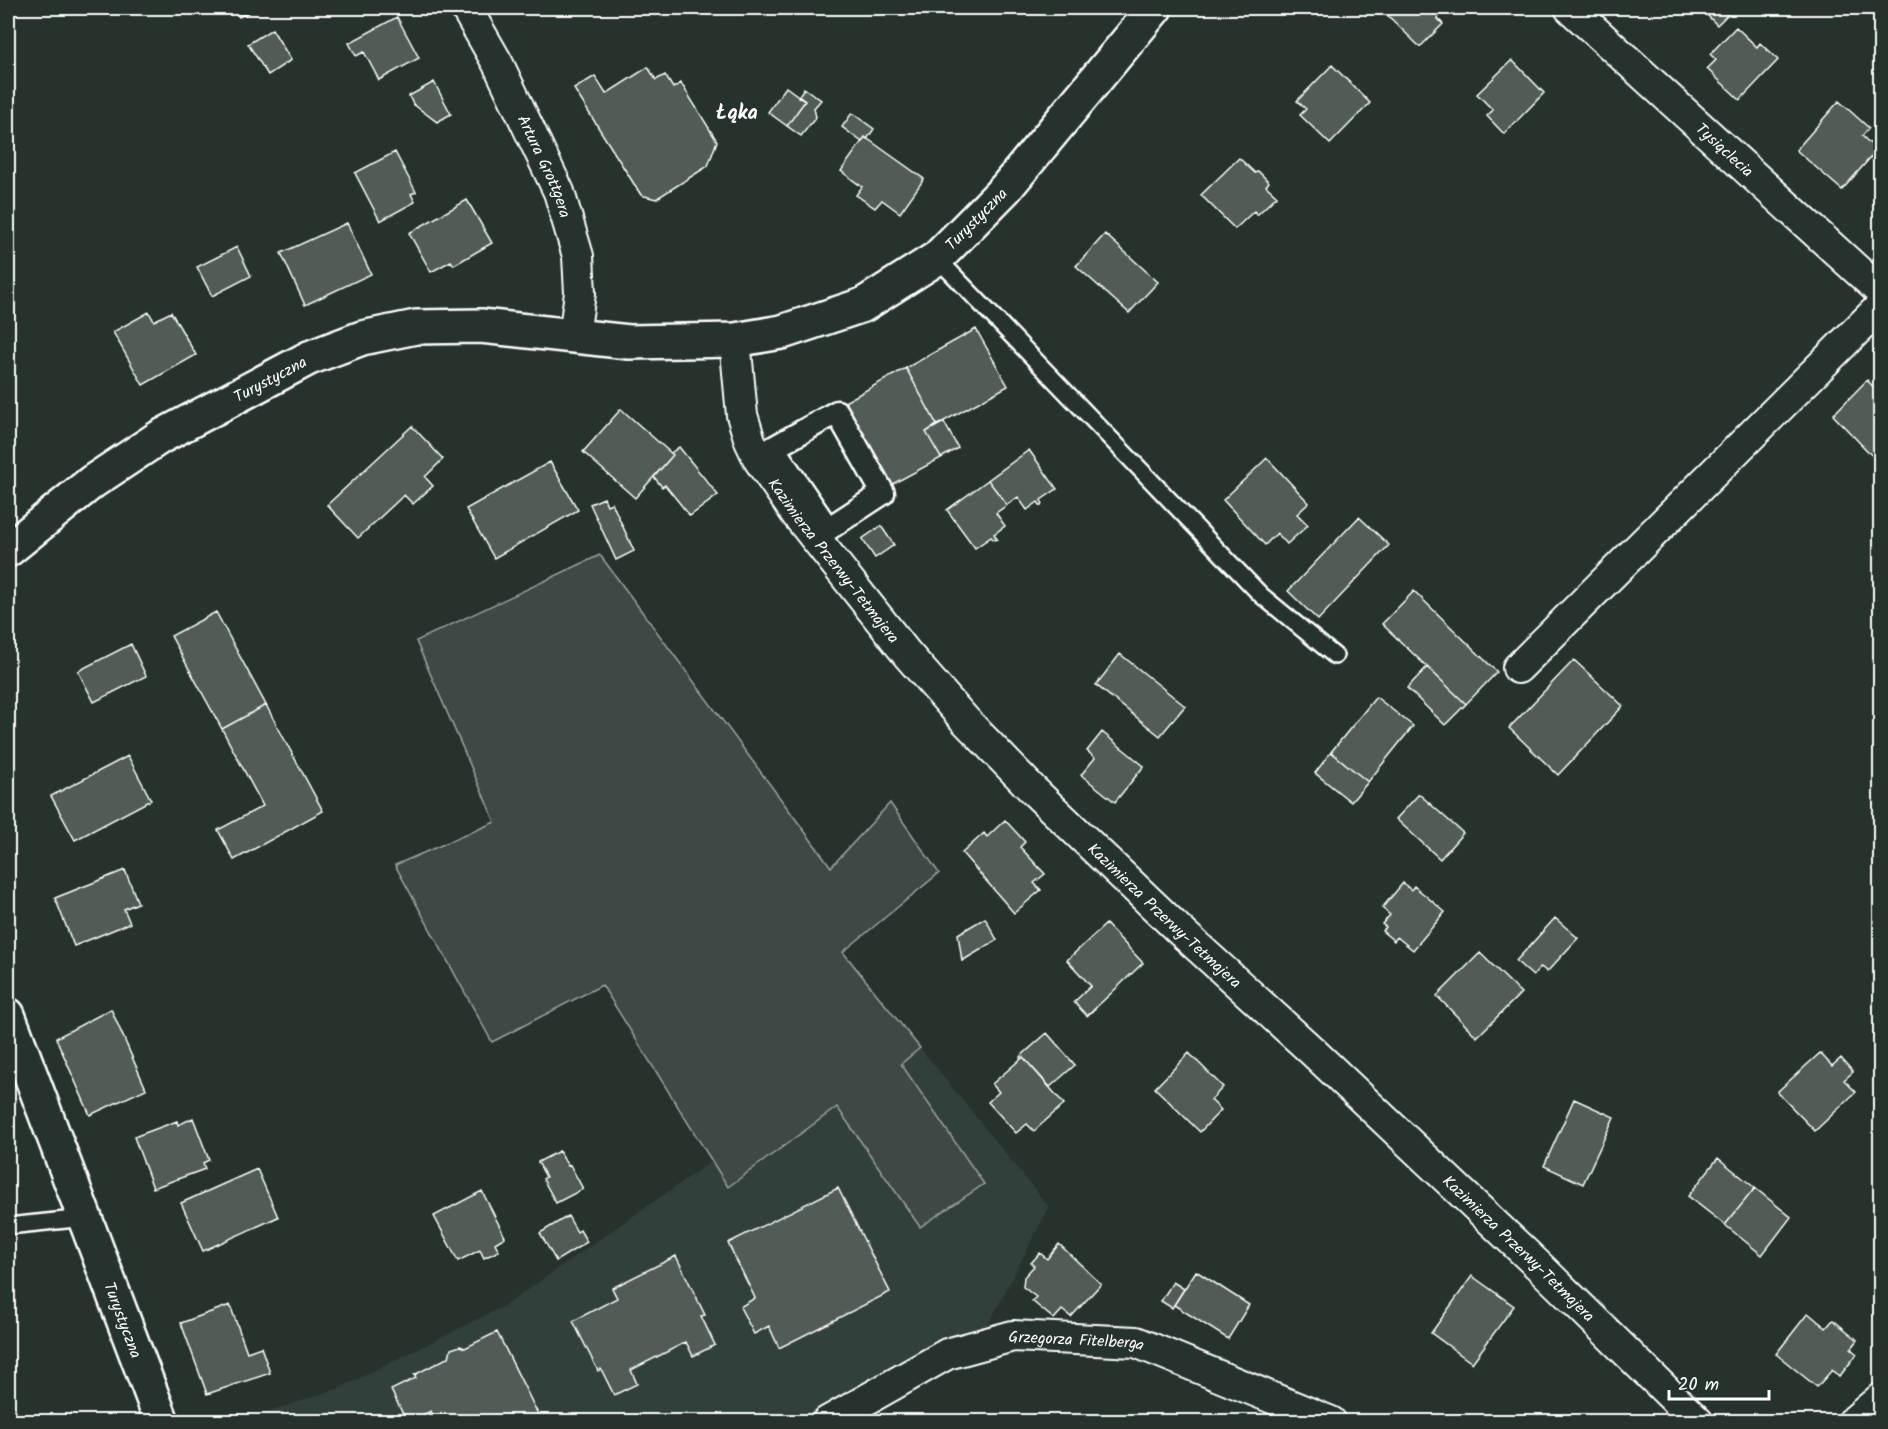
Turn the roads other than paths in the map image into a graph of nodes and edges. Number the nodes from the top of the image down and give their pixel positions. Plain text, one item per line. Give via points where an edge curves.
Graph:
1 (466, 8) edge
2 (1155, 8) edge
3 (1570, 8) edge
4 (937, 258) junction
5 (1881, 291) edge
6 (1881, 307) edge
7 (574, 336) junction
8 (735, 340) junction
9 (883, 494) joint
10 (8, 550) edge
11 (1335, 656) dead end
12 (1518, 668) dead end
13 (8, 1015) edge
14 (85, 1218) junction
15 (8, 1226) edge
16 (1881, 1400) edge
17 (162, 1422) edge
18 (826, 1422) edge
19 (1331, 1422) edge
20 (1698, 1422) edge
21 (1853, 1422) edge

1 - 7 street, Artura Grottgera via 498,64 559,192 578,256 580,293
2 - 4 main road, Turystyczna via 1006,188
3 - 5 street, Tysiąclecia
4 - 8 main road, Turystyczna via 863,304 782,332
4 - 11 lane via 1261,595
6 - 12 street
7 - 8 main road, Turystyczna via 629,342
7 - 10 main road, Turystyczna via 471,326 416,327 362,338 309,358 160,437 92,482
8 - 20 street, Kazimierza Przerwy-Tetmajera via 742,415 759,460 892,636 965,720 1143,895 1354,1090
9 - 9 street via 837,412 773,448 828,529
13 - 14 main road, Turystyczna
14 - 15 lane
14 - 17 main road, Turystyczna
16 - 21 street
18 - 19 street, Grzegorza Fitelberga via 947,1354 1013,1336 1136,1342

